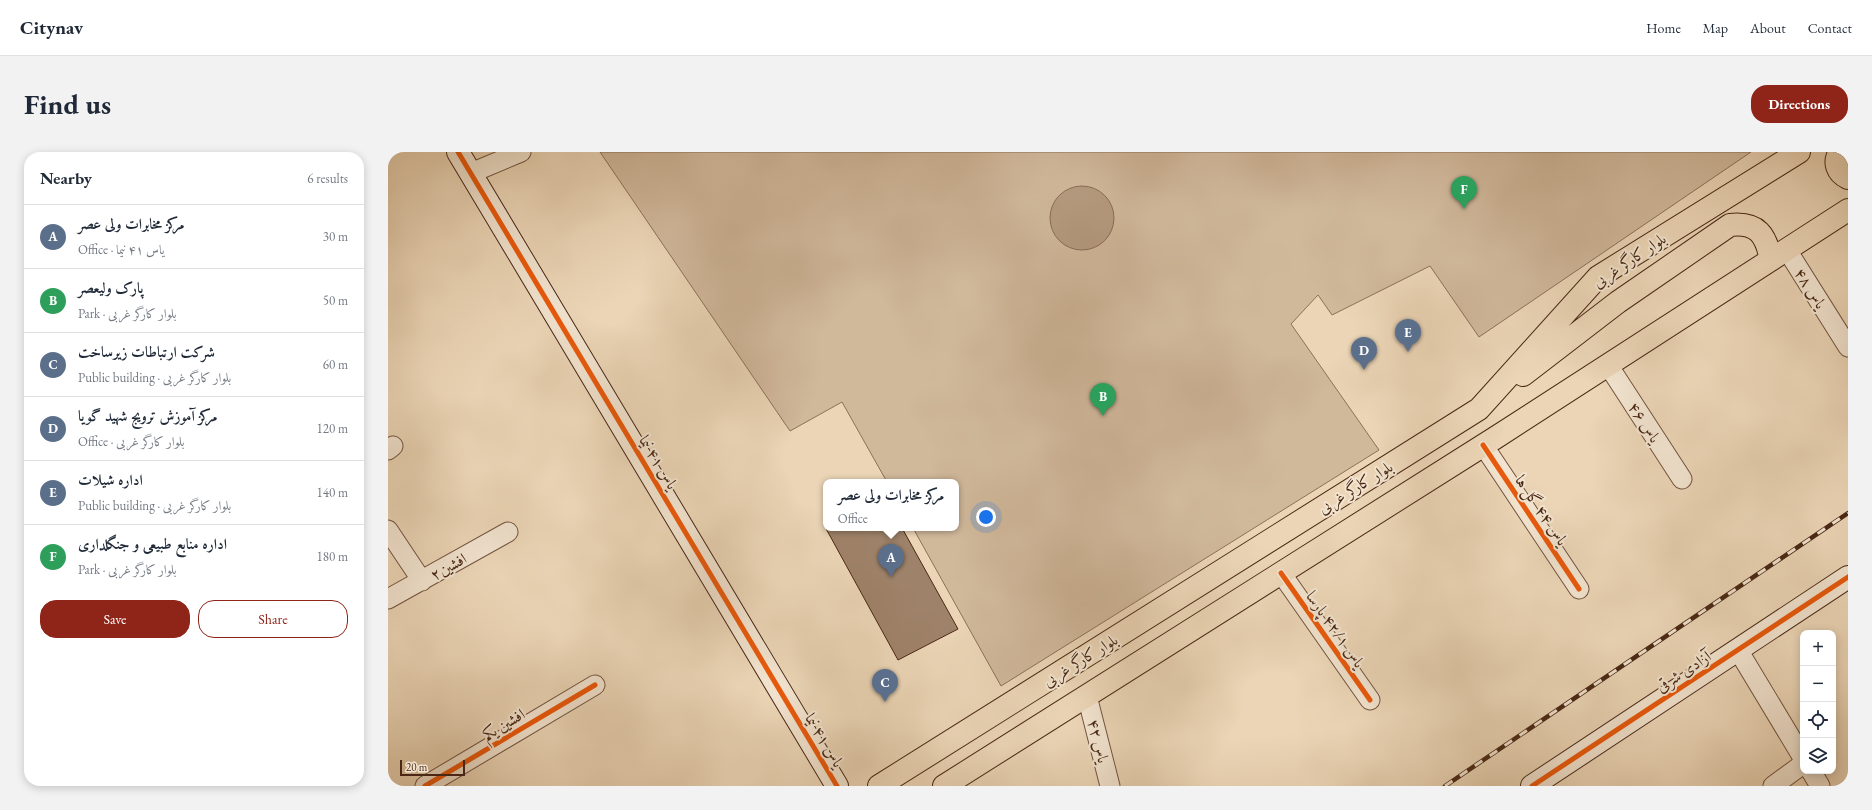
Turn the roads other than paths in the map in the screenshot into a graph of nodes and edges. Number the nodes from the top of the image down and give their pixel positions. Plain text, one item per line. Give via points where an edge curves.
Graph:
1 (458, 152) edge
2 (521, 152) edge
3 (1799, 152) edge
4 (1840, 152) edge
5 (471, 173) junction
6 (1848, 178) edge
7 (1848, 210) edge
8 (1779, 255) junction
9 (1848, 347) edge
10 (1608, 365) junction
11 (1479, 409) junction
12 (1483, 445) junction
13 (1682, 479) dead end
14 (388, 530) edge
15 (508, 532) dead end
16 (1281, 573) junction
17 (1848, 577) edge
18 (422, 581) junction
19 (1579, 589) dead end
20 (388, 599) edge
21 (1738, 650) junction
22 (595, 685) dead end
23 (1087, 696) junction
24 (1370, 700) dead end
25 (1800, 753) edge
26 (1800, 766) edge
27 (1813, 774) edge
28 (425, 786) edge
29 (837, 786) edge
30 (879, 786) edge
31 (944, 786) edge
32 (1110, 786) edge
33 (1532, 786) edge
34 (1773, 786) edge
35 (1820, 786) edge

1 - 5 street, یاس ۴۱ نیما
2 - 5 street
3 - 11 main road, بلوار کارگر غربی via 1598,277
4 - 6 main road via 1836,165 1840,173
5 - 29 street, یاس ۴۱ نیما
7 - 8 main road, بلوار کارگر غربی
8 - 9 street, یاس ۴۸
8 - 10 main road, بلوار کارگر غربی
8 - 11 main road via 1758,230 1744,224 1730,225 1618,302
10 - 12 main road, بلوار کارگر غربی
10 - 13 street, یاس ۴۶
11 - 30 main road, بلوار کارگر غربی
12 - 16 main road, بلوار کارگر غربی
12 - 19 street, یاس ۴۴ گل ها
14 - 18 street
15 - 18 street, افشین۲
16 - 23 main road, بلوار کارگر غربی
16 - 24 street, یاس ۴۲/۱ پارسا
17 - 21 street, آزادی شرقی
18 - 20 street, افشین۲
21 - 25 street
21 - 33 street, آزادی شرقی
22 - 28 street, افشین یکم
23 - 31 main road, بلوار کارگر غربی
23 - 32 street, یاس ۴۲
26 - 34 street
27 - 35 street

